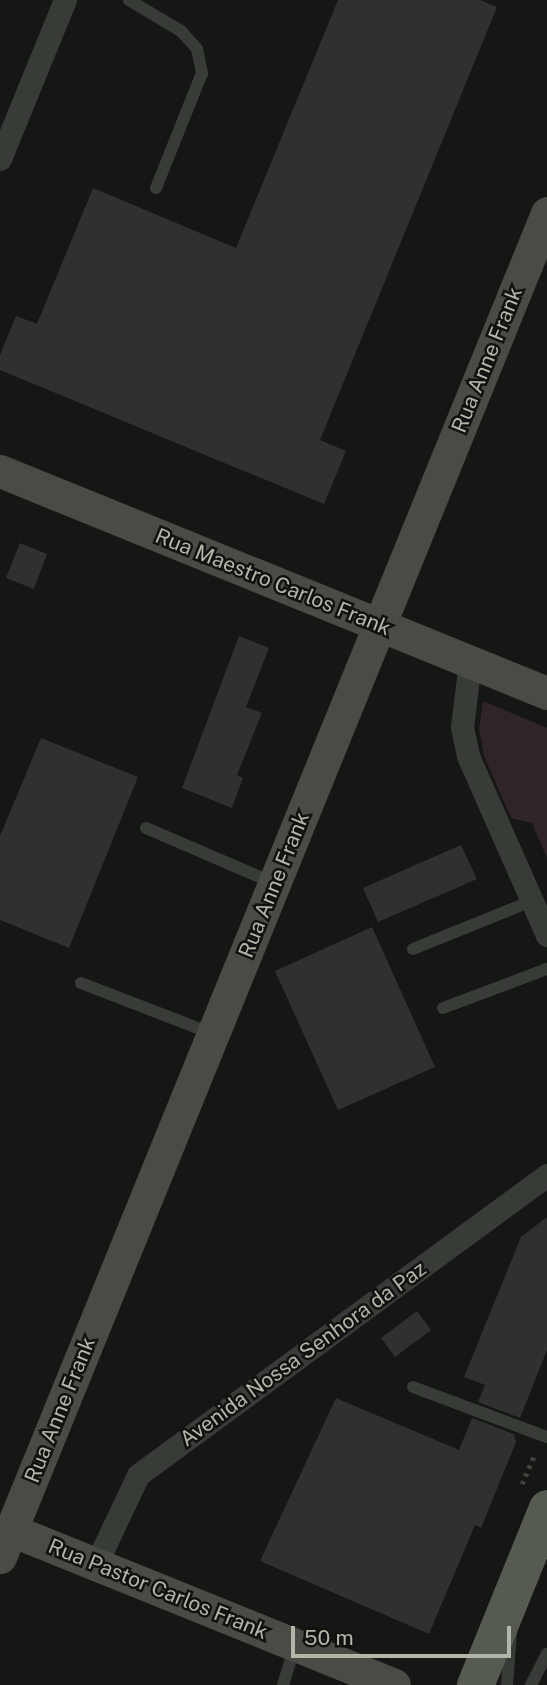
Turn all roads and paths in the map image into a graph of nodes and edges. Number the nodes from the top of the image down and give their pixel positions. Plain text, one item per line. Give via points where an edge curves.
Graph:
1 (65, 0) edge
2 (129, 0) edge
3 (0, 159) edge
4 (156, 188) dead end
5 (547, 213) edge
6 (0, 471) edge
7 (379, 625) junction
8 (470, 662) junction
9 (547, 693) edge
10 (146, 828) dead end
11 (275, 883) junction
12 (532, 901) junction
13 (547, 935) edge
14 (413, 949) dead end
15 (547, 969) edge
16 (81, 983) dead end
17 (443, 1008) dead end
18 (213, 1035) junction
19 (547, 1175) edge
20 (413, 1387) dead end
21 (547, 1437) edge
22 (547, 1508) edge
23 (4, 1538) edge
24 (96, 1564) junction
25 (514, 1590) junction
26 (296, 1645) junction
27 (547, 1654) edge
28 (543, 1673) edge
29 (283, 1685) edge
30 (394, 1685) edge
31 (475, 1685) edge
32 (507, 1685) edge
33 (531, 1685) edge

1 - 3 street
2 - 4 lane via 181,31 197,49 202,73
5 - 7 main road, Rua Anne Frank
6 - 7 main road, Rua Maestro Carlos Frank
7 - 8 main road, Rua Maestro Carlos Frank
7 - 11 main road, Rua Anne Frank
8 - 9 main road, Rua Maestro Carlos Frank
8 - 12 street via 462,727 468,756
10 - 11 lane
11 - 18 main road, Rua Anne Frank
12 - 13 street
12 - 14 lane
15 - 17 lane
16 - 18 lane
18 - 23 main road, Rua Anne Frank
19 - 24 street, Avenida Nossa Senhora da Paz via 138,1475
20 - 21 lane
22 - 25 main road
23 - 24 main road, Rua Pastor Carlos Frank
24 - 26 main road, Rua Pastor Carlos Frank
25 - 31 main road
25 - 32 lane
26 - 29 lane
26 - 30 main road, Rua Pastor Carlos Frank
27 - 28 lane
28 - 33 lane

